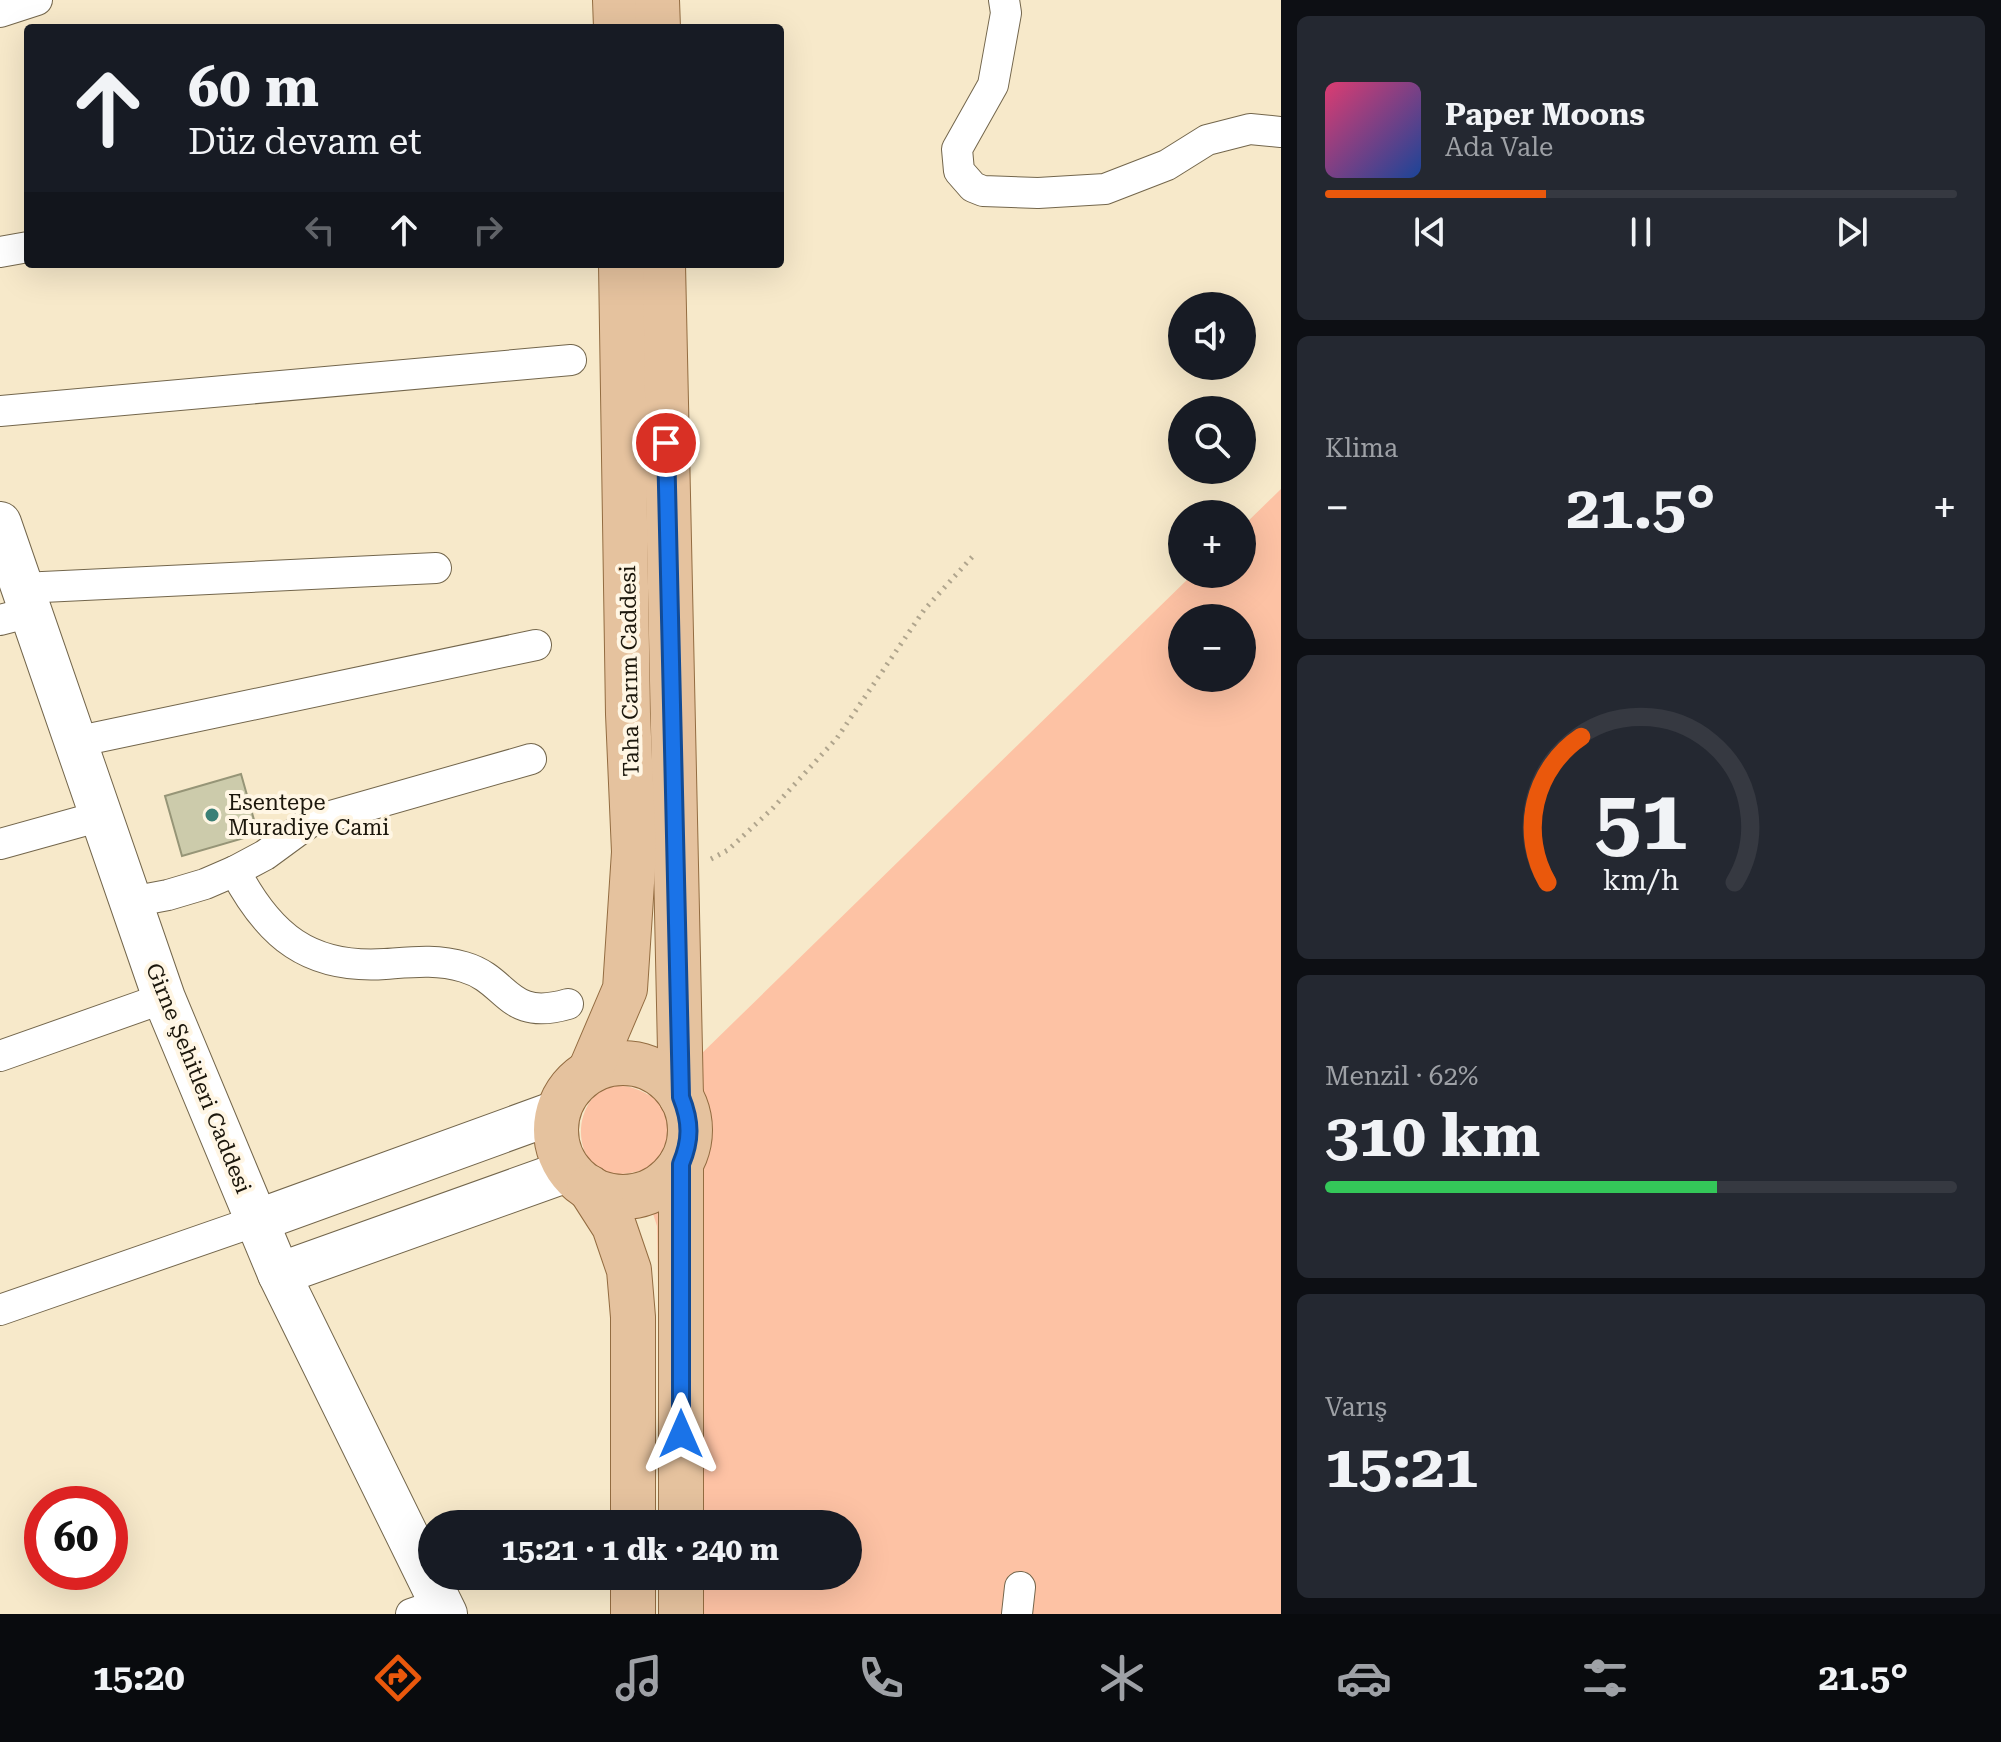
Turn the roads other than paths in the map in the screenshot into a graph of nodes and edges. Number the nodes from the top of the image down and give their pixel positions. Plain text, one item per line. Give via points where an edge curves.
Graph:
1 (37, 0) edge
2 (615, 0) edge
3 (657, 0) edge
4 (1004, 0) edge
5 (0, 12) edge
6 (616, 24) edge
7 (658, 24) edge
8 (1281, 132) edge
9 (24, 248) edge
10 (0, 252) edge
11 (621, 268) edge
12 (663, 268) edge
13 (571, 360) dead end
14 (0, 411) edge
15 (0, 523) edge
16 (436, 568) dead end
17 (18, 607) edge
18 (536, 645) dead end
19 (75, 742) junction
20 (531, 759) dead end
21 (101, 816) junction
22 (0, 844) edge
23 (235, 871) junction
24 (131, 902) junction
25 (164, 998) junction
26 (568, 1004) dead end
27 (0, 1056) edge
28 (590, 1071) junction
29 (681, 1097) junction
30 (559, 1111) junction
31 (681, 1164) junction
32 (580, 1179) junction
33 (256, 1221) junction
34 (279, 1274) junction
35 (0, 1310) edge
36 (633, 1510) edge
37 (681, 1510) edge
38 (633, 1590) edge
39 (681, 1590) edge
40 (432, 1611) edge
41 (633, 1614) edge
42 (681, 1614) edge

1 - 5 street
2 - 6 main road
3 - 7 main road
4 - 8 street via 993,85 957,149 959,171 973,187 1038,193 1105,189 1167,165 1207,140 1250,129
9 - 10 street
11 - 28 main road, Taha Carım Caddesi via 634,852 625,989
12 - 29 main road, Taha Carım Caddesi
13 - 14 street
15 - 17 street, Girne Şehitleri Caddesi
16 - 17 street
17 - 19 street, Girne Şehitleri Caddesi
18 - 19 street
19 - 21 street, Girne Şehitleri Caddesi
20 - 23 street via 310,822
21 - 22 street
21 - 24 street, Girne Şehitleri Caddesi
23 - 24 street
23 - 26 street via 275,931 311,953 368,965 411,960 451,964 480,973 525,1005
24 - 25 street, Girne Şehitleri Caddesi
25 - 27 street
25 - 33 street, Girne Şehitleri Caddesi
28 - 29 main road via 641,1065 658,1072
28 - 30 main road via 566,1095
29 - 31 main road via 690,1131
30 - 32 main road via 558,1146
30 - 33 street
31 - 32 main road via 656,1189 639,1195 605,1194
31 - 37 main road
32 - 34 street
32 - 36 main road via 614,1226 629,1270
33 - 34 street, Girne Şehitleri Caddesi
33 - 35 street
34 - 40 street, Girne Şehitleri Caddesi
38 - 41 main road
39 - 42 main road

